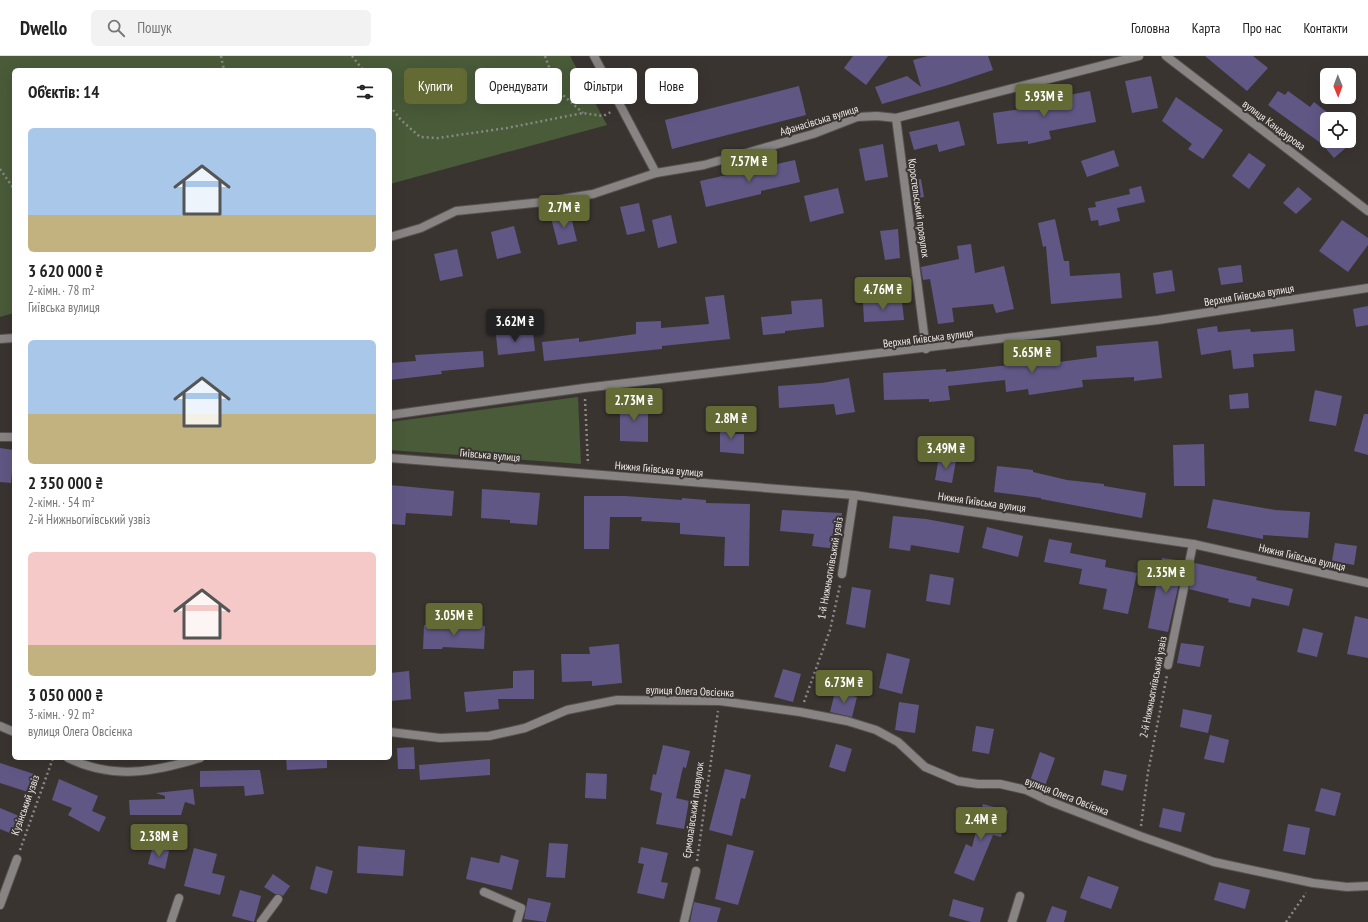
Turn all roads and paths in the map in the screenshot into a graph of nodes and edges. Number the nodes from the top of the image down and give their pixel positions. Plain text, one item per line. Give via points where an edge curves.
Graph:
1 (221, 56) edge
2 (352, 56) edge
3 (545, 56) edge
4 (594, 56) edge
5 (1139, 56) edge
6 (1166, 56) edge
7 (224, 68) edge
8 (361, 68) edge
9 (622, 108) junction
10 (392, 109) edge
11 (583, 113) junction
12 (896, 118) junction
13 (0, 169) edge
14 (656, 174) junction
15 (12, 186) edge
16 (1368, 211) edge
17 (392, 236) edge
18 (1368, 288) edge
19 (12, 338) edge
20 (0, 339) edge
21 (926, 349) junction
22 (584, 388) junction
23 (392, 415) edge
24 (0, 437) edge
25 (12, 437) edge
26 (392, 458) edge
27 (589, 474) junction
28 (854, 495) junction
29 (1193, 544) junction
30 (842, 574) joint
31 (1368, 583) edge
32 (1168, 665) joint
33 (720, 701) junction
34 (800, 712) junction
35 (0, 726) edge
36 (12, 731) edge
37 (392, 732) edge
38 (52, 760) edge
39 (73, 760) edge
40 (193, 760) edge
41 (1140, 836) junction
42 (17, 859) joint
43 (696, 871) joint
44 (1313, 883) junction
45 (1368, 886) edge
46 (484, 892) dead end
47 (1020, 896) dead end
48 (179, 898) dead end
49 (278, 899) dead end
50 (0, 905) edge
51 (171, 922) edge
52 (261, 922) edge
53 (517, 922) edge
54 (684, 922) edge
55 (1012, 922) edge
56 (1286, 922) edge

1 - 7 path
2 - 8 path
3 - 11 path via 554,87
4 - 9 street
5 - 12 street, Афанасівська вулиця
6 - 16 street, вулиця Кандаурова
9 - 11 path via 603,116
9 - 14 street
10 - 11 path via 420,137 438,138
12 - 14 street, Афанасівська вулиця via 858,117 813,134 711,163
12 - 21 street, Коростельський провулок
13 - 15 path
14 - 17 street, Афанасівська вулиця via 593,194 456,211 421,228
18 - 21 street, Верхня Гиївська вулиця via 1158,320
19 - 20 street
21 - 22 street, Верхня Гиївська вулиця
22 - 23 street
22 - 27 path
24 - 25 street
26 - 27 street, Гиївська вулиця
27 - 28 street, Нижня Гиївська вулиця
28 - 29 street, Нижня Гиївська вулиця
28 - 30 street, 1-й Нижньогиївський узвіз
29 - 31 street, Нижня Гиївська вулиця
29 - 32 street, 2-й Нижньогиївський узвіз
30 - 34 path, 1-й Нижньогиївський узвіз via 830,630
32 - 41 path, 2-й Нижньогиївський узвіз via 1148,772
33 - 34 street, вулиця Олега Овсієнка
33 - 37 street, вулиця Олега Овсієнка via 617,700 567,710 525,728 489,736 440,738
33 - 43 path, Єрмолаївський провулок
34 - 41 street, вулиця Олега Овсієнка via 847,721 876,730 898,742 925,767 958,781 1000,784 1026,790
35 - 36 street
38 - 42 path, Кузінський узвіз
39 - 40 street via 99,770 129,772
41 - 44 street, вулиця Олега Овсієнка via 1214,862
42 - 50 street
43 - 54 street, Єрмолаївський провулок
44 - 45 street, вулиця Олега Овсієнка via 1347,887
44 - 56 path
46 - 53 street via 521,908
47 - 55 street
48 - 51 street
49 - 52 street

